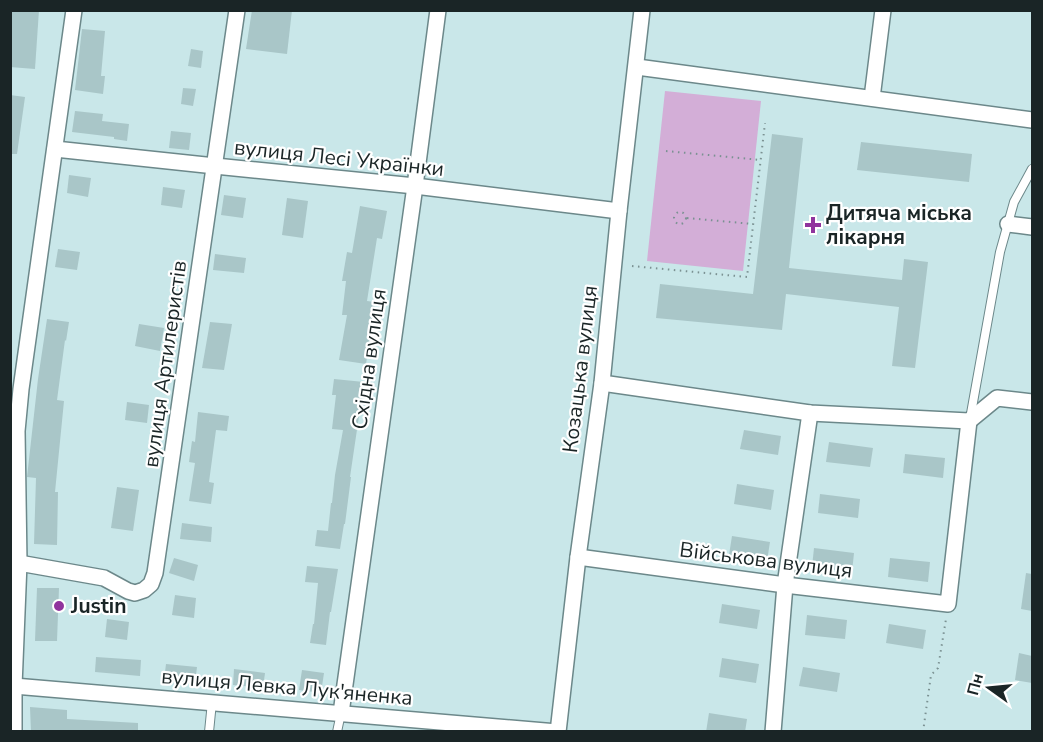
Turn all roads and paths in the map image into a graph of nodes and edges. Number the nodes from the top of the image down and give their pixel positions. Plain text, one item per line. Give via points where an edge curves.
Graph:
1 (74, 10) edge
2 (237, 10) edge
3 (438, 10) edge
4 (642, 10) edge
5 (883, 10) edge
6 (637, 67) junction
7 (872, 98) junction
8 (1032, 120) edge
9 (765, 123) dead end
10 (55, 148) junction
11 (666, 151) dead end
12 (760, 160) junction
13 (215, 166) junction
14 (1032, 169) edge
15 (415, 186) junction
16 (619, 210) junction
17 (687, 218) junction
18 (753, 224) junction
19 (1008, 224) junction
20 (1032, 227) edge
21 (632, 266) dead end
22 (602, 383) junction
23 (1032, 402) edge
24 (810, 412) junction
25 (969, 421) junction
26 (14, 430) edge
27 (578, 557) junction
28 (19, 562) junction
29 (785, 585) junction
30 (948, 604) junction
31 (14, 686) junction
32 (212, 702) junction
33 (341, 713) junction
34 (14, 732) edge
35 (209, 732) edge
36 (336, 732) edge
37 (557, 732) edge
38 (773, 732) edge
39 (923, 732) edge

1 - 10 street
2 - 13 street, вулиця Артилеристів
3 - 15 street, Східна вулиця
4 - 6 street, Козацька вулиця
5 - 7 street
6 - 7 street
6 - 16 street, Козацька вулиця
7 - 8 street
9 - 12 path
10 - 13 street, вулиця Лесі Українки
10 - 26 street
11 - 12 path
12 - 18 path
13 - 15 street, вулиця Лесі Українки
13 - 28 street, вулиця Артилеристів via 151,584 135,593 104,578
14 - 19 lane via 1014,202
15 - 16 street, вулиця Лесі Українки
15 - 33 street, Східна вулиця
16 - 22 street, Козацька вулиця
17 - 17 path via 681,224 674,218 681,211
17 - 18 path
18 - 21 path via 747,277
19 - 20 street
19 - 25 lane
22 - 24 street
22 - 27 street, Козацька вулиця
23 - 25 street via 997,398
24 - 25 street
24 - 29 street
25 - 30 street
26 - 28 street
27 - 29 street, Військова вулиця
27 - 37 street, Козацька вулиця
28 - 31 street
29 - 30 street, Військова вулиця
29 - 38 street
30 - 39 path via 938,668 931,675
31 - 32 street, вулиця Левка Лук'яненка
31 - 34 street
32 - 33 street, вулиця Левка Лук'яненка
32 - 35 lane
33 - 36 lane
33 - 37 street, вулиця Левка Лук'яненка

